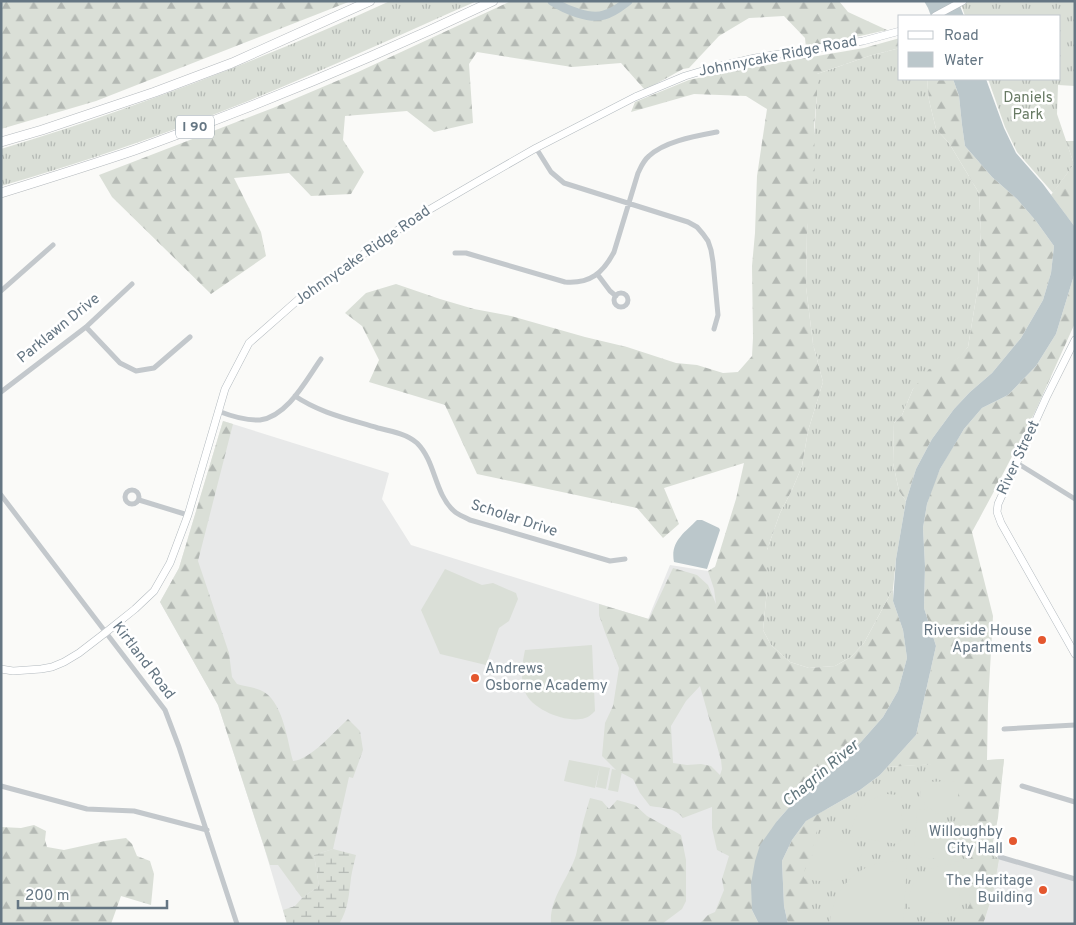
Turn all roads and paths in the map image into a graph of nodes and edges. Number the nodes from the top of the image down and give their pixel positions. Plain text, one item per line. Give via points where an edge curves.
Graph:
1 (370, 1) edge
2 (493, 1) edge
3 (963, 1) edge
4 (937, 15) edge
5 (898, 32) edge
6 (717, 132) dead end
7 (1, 142) edge
8 (536, 148) junction
9 (1, 193) edge
10 (628, 204) junction
11 (53, 245) dead end
12 (455, 253) dead end
13 (598, 275) junction
14 (132, 284) dead end
15 (1, 291) edge
16 (616, 296) dead end
17 (86, 326) junction
18 (714, 329) dead end
19 (190, 337) dead end
20 (1075, 340) edge
21 (321, 359) dead end
22 (1, 392) edge
23 (295, 396) junction
24 (218, 411) junction
25 (1017, 463) junction
26 (1, 495) edge
27 (1075, 499) edge
28 (139, 500) dead end
29 (188, 515) junction
30 (625, 559) dead end
31 (105, 633) junction
32 (1075, 654) edge
33 (1, 669) edge
34 (1075, 725) edge
35 (1004, 729) dead end
36 (1, 786) edge
37 (1022, 786) dead end
38 (1075, 802) edge
39 (207, 830) junction
40 (1000, 857) dead end
41 (1075, 879) edge
42 (237, 924) edge

1 - 7 highway via 215,70
2 - 9 highway, I 90 via 233,113 134,150
3 - 4 main road
5 - 8 main road, Johnnycake Ridge Road via 863,41 755,58 685,76 635,97
6 - 10 street via 679,141 649,156 638,173
8 - 10 street via 551,172 564,183
8 - 24 main road, Johnnycake Ridge Road via 416,218 299,299 249,343 225,389
10 - 13 street via 614,252
10 - 18 street via 688,222 697,227 708,241 718,315
11 - 15 street
12 - 13 street via 466,253 565,282 578,282
13 - 16 street
14 - 17 street, Parklawn Drive
17 - 19 street via 120,363 136,371 154,368
17 - 22 street, Parklawn Drive
20 - 25 main road, River Street
21 - 23 street
23 - 24 street via 274,416 259,420
23 - 30 street, Scholar Drive via 325,412 403,435 417,443 428,458 446,502 454,512 470,520 610,561
24 - 29 main road, Johnnycake Ridge Road
25 - 27 street
25 - 32 main road, River Street via 997,512
26 - 31 street, Kirtland Road
28 - 29 street
29 - 31 main road, Johnnycake Ridge Road via 170,563 154,592
31 - 33 main road, Johnnycake Ridge Road via 79,653 52,667
31 - 39 street, Kirtland Road via 165,710
34 - 35 street
36 - 39 street via 87,809 134,811
37 - 38 street
39 - 42 street, Kirtland Road
40 - 41 street

